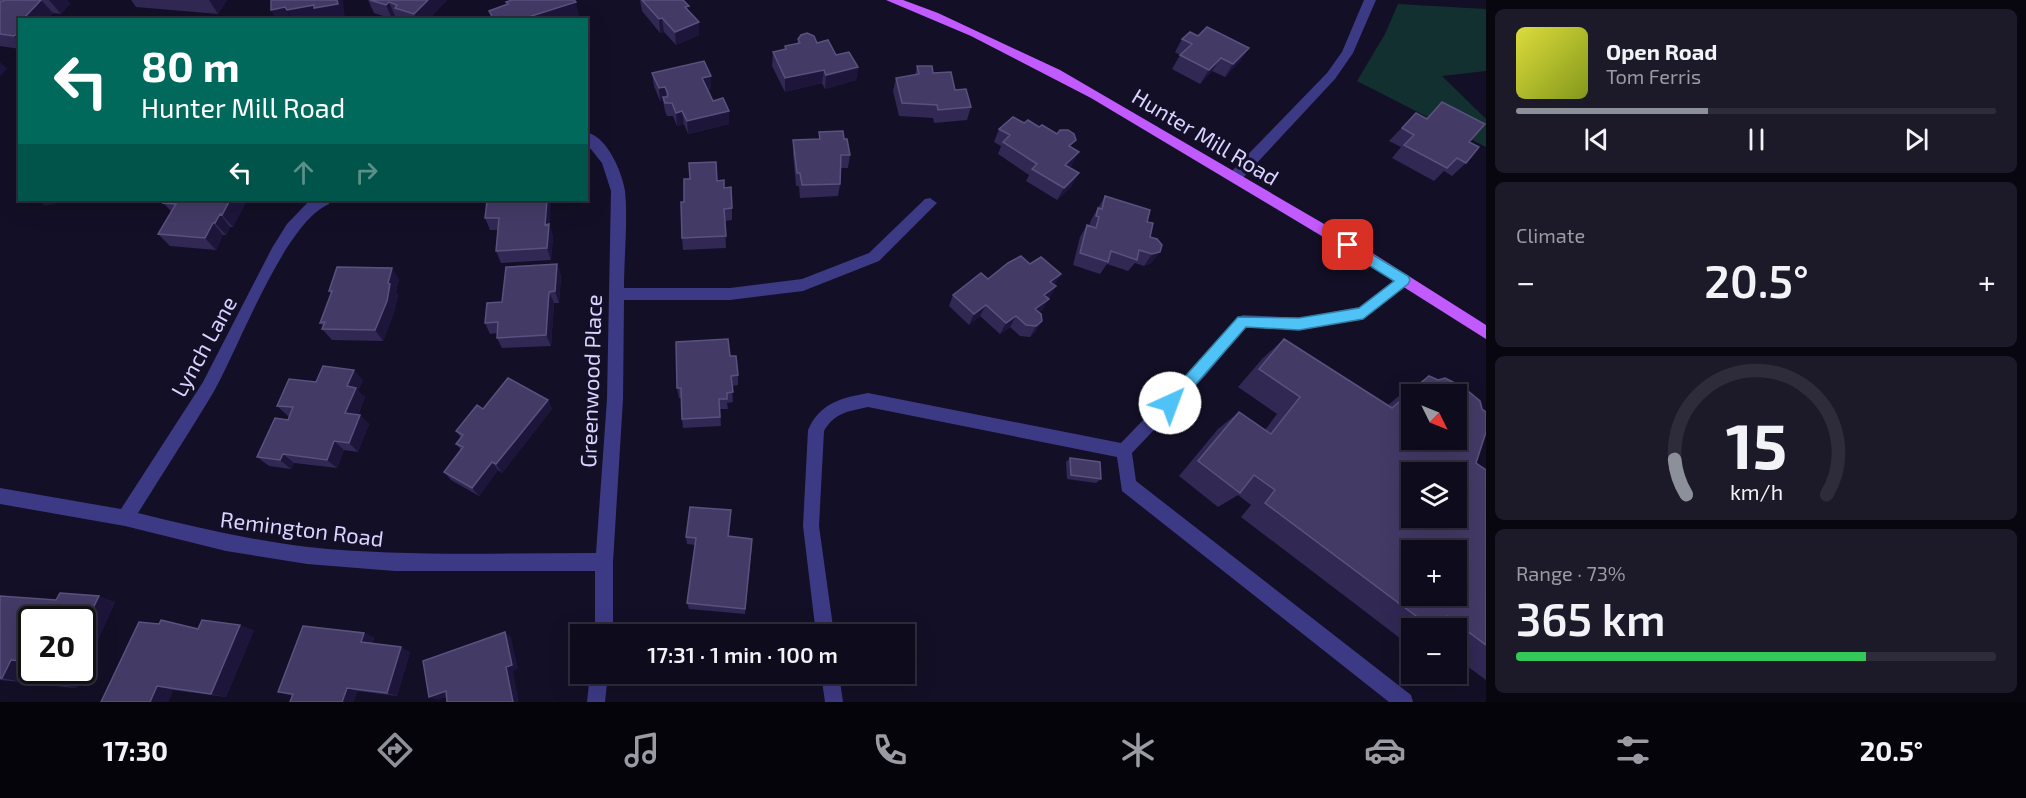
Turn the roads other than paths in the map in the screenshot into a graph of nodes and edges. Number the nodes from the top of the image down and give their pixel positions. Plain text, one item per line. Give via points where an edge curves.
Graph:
1 (892, 0) edge
2 (1370, 0) edge
3 (589, 138) dead end
4 (1235, 177) junction
5 (322, 201) edge
6 (930, 203) dead end
7 (1403, 280) junction
8 (616, 294) junction
9 (1486, 333) edge
10 (1124, 452) junction
11 (0, 496) edge
12 (125, 518) junction
13 (604, 562) junction
14 (604, 624) edge
15 (824, 624) edge
16 (598, 684) edge
17 (831, 684) edge
18 (596, 702) edge
19 (834, 702) edge
20 (1404, 702) edge

1 - 4 main road, Hunter Mill Road via 1031,59
2 - 4 street via 1347,52 1331,76
3 - 8 street, Greenwood Place via 604,152 614,170 618,190
4 - 7 main road, Hunter Mill Road
5 - 12 street, Lynch Lane via 292,228 208,387
6 - 8 street via 874,256 803,285 730,294
7 - 9 main road, Hunter Mill Road
7 - 10 street via 1363,313 1299,324 1243,321
8 - 13 street, Greenwood Place via 614,411
10 - 15 street via 868,400 838,405 822,418 816,430 812,526
10 - 20 street via 1128,485
11 - 12 street, Remington Road
12 - 13 street, Remington Road via 226,543 308,555 395,562
13 - 14 street, Greenwood Place
16 - 18 street
17 - 19 street

